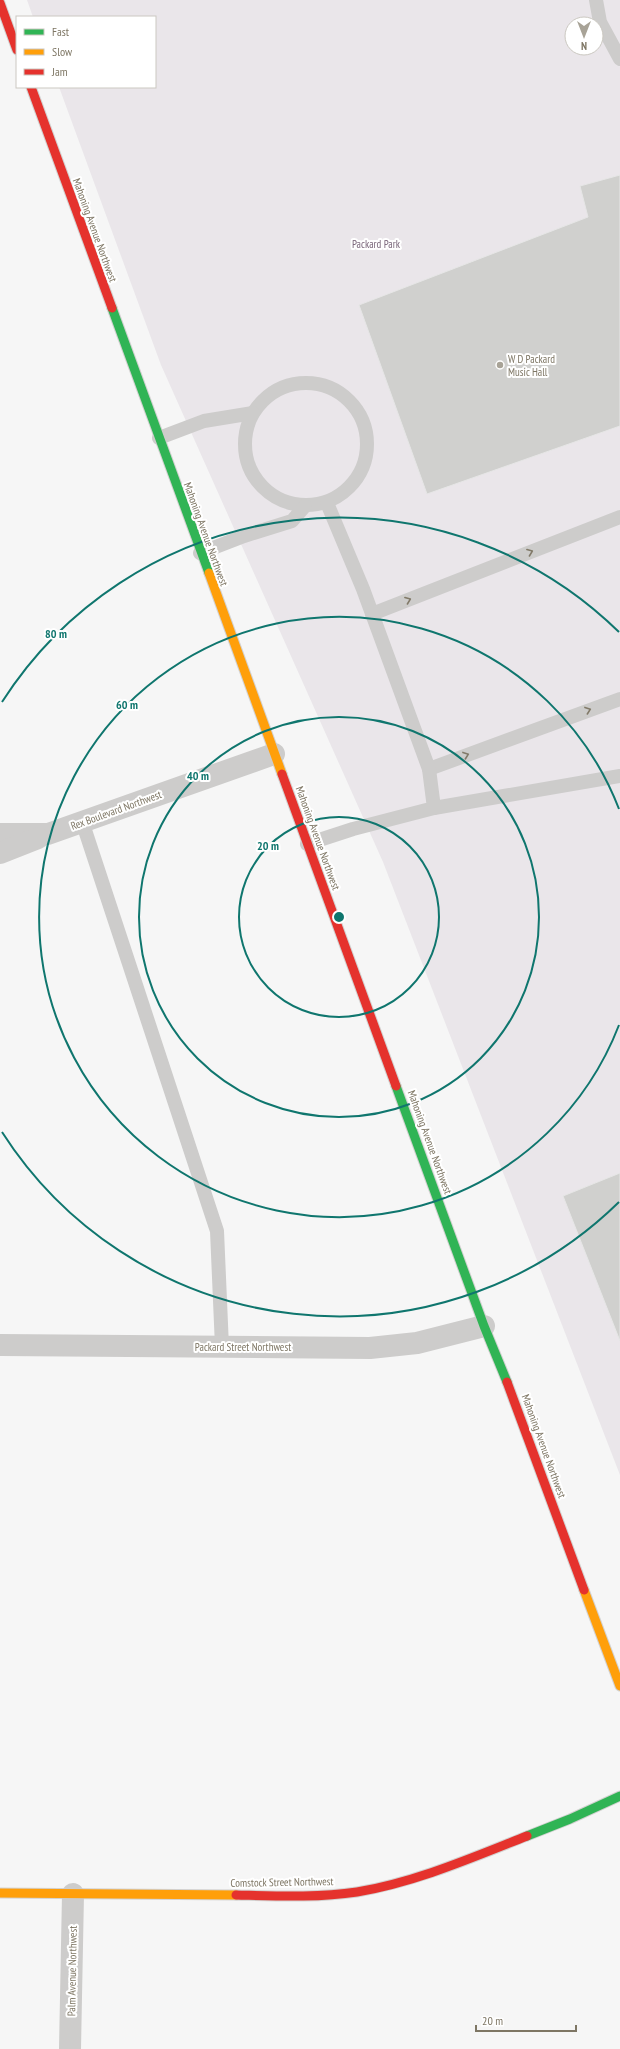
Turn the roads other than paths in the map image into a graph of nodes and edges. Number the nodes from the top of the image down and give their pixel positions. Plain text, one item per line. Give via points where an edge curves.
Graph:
1 (596, 0) edge
2 (0, 3) edge
3 (16, 47) edge
4 (620, 59) edge
5 (31, 88) edge
6 (253, 413) junction
7 (159, 438) junction
8 (327, 503) junction
9 (305, 506) junction
10 (620, 517) edge
11 (200, 553) junction
12 (372, 614) junction
13 (620, 699) edge
14 (274, 754) junction
15 (429, 769) junction
16 (620, 776) edge
17 (434, 808) junction
18 (82, 822) junction
19 (0, 834) edge
20 (48, 834) junction
21 (307, 844) junction
22 (0, 853) edge
23 (484, 1326) junction
24 (0, 1345) edge
25 (222, 1347) junction
26 (620, 1686) edge
27 (620, 1796) edge
28 (0, 1893) edge
29 (73, 1894) junction
30 (70, 2049) edge

1 - 4 lane via 600,22
2 - 3 main road
5 - 7 main road, Mahoning Avenue Northwest
6 - 7 lane via 204,421
6 - 8 lane via 265,398 281,388 300,383 319,384 331,388 352,402 363,418 368,437 368,456 360,476 346,492
6 - 9 lane via 245,433 245,454 252,474 266,491 284,502
7 - 11 main road, Mahoning Avenue Northwest
8 - 9 lane
8 - 12 lane
9 - 11 lane via 292,520
12 -> 10 lane
11 - 14 main road, Mahoning Avenue Northwest
12 - 15 lane
15 -> 13 lane
14 - 18 street, Rex Boulevard Northwest
14 - 21 main road, Mahoning Avenue Northwest
15 - 17 lane
16 - 17 lane
17 - 21 lane
18 - 20 street, Rex Boulevard Northwest
18 - 25 lane via 217,1231
19 - 20 street, Rex Boulevard Northwest
20 - 22 street
21 - 23 main road, Mahoning Avenue Northwest
23 - 25 street, Packard Street Northwest via 417,1344 370,1348
23 - 26 main road, Mahoning Avenue Northwest
24 - 25 street, Packard Street Northwest
27 - 29 main road, Comstock Street Northwest via 570,1819 429,1874 356,1892 298,1896
28 - 29 main road, Comstock Street Northwest
29 - 30 street, Palm Avenue Northwest

